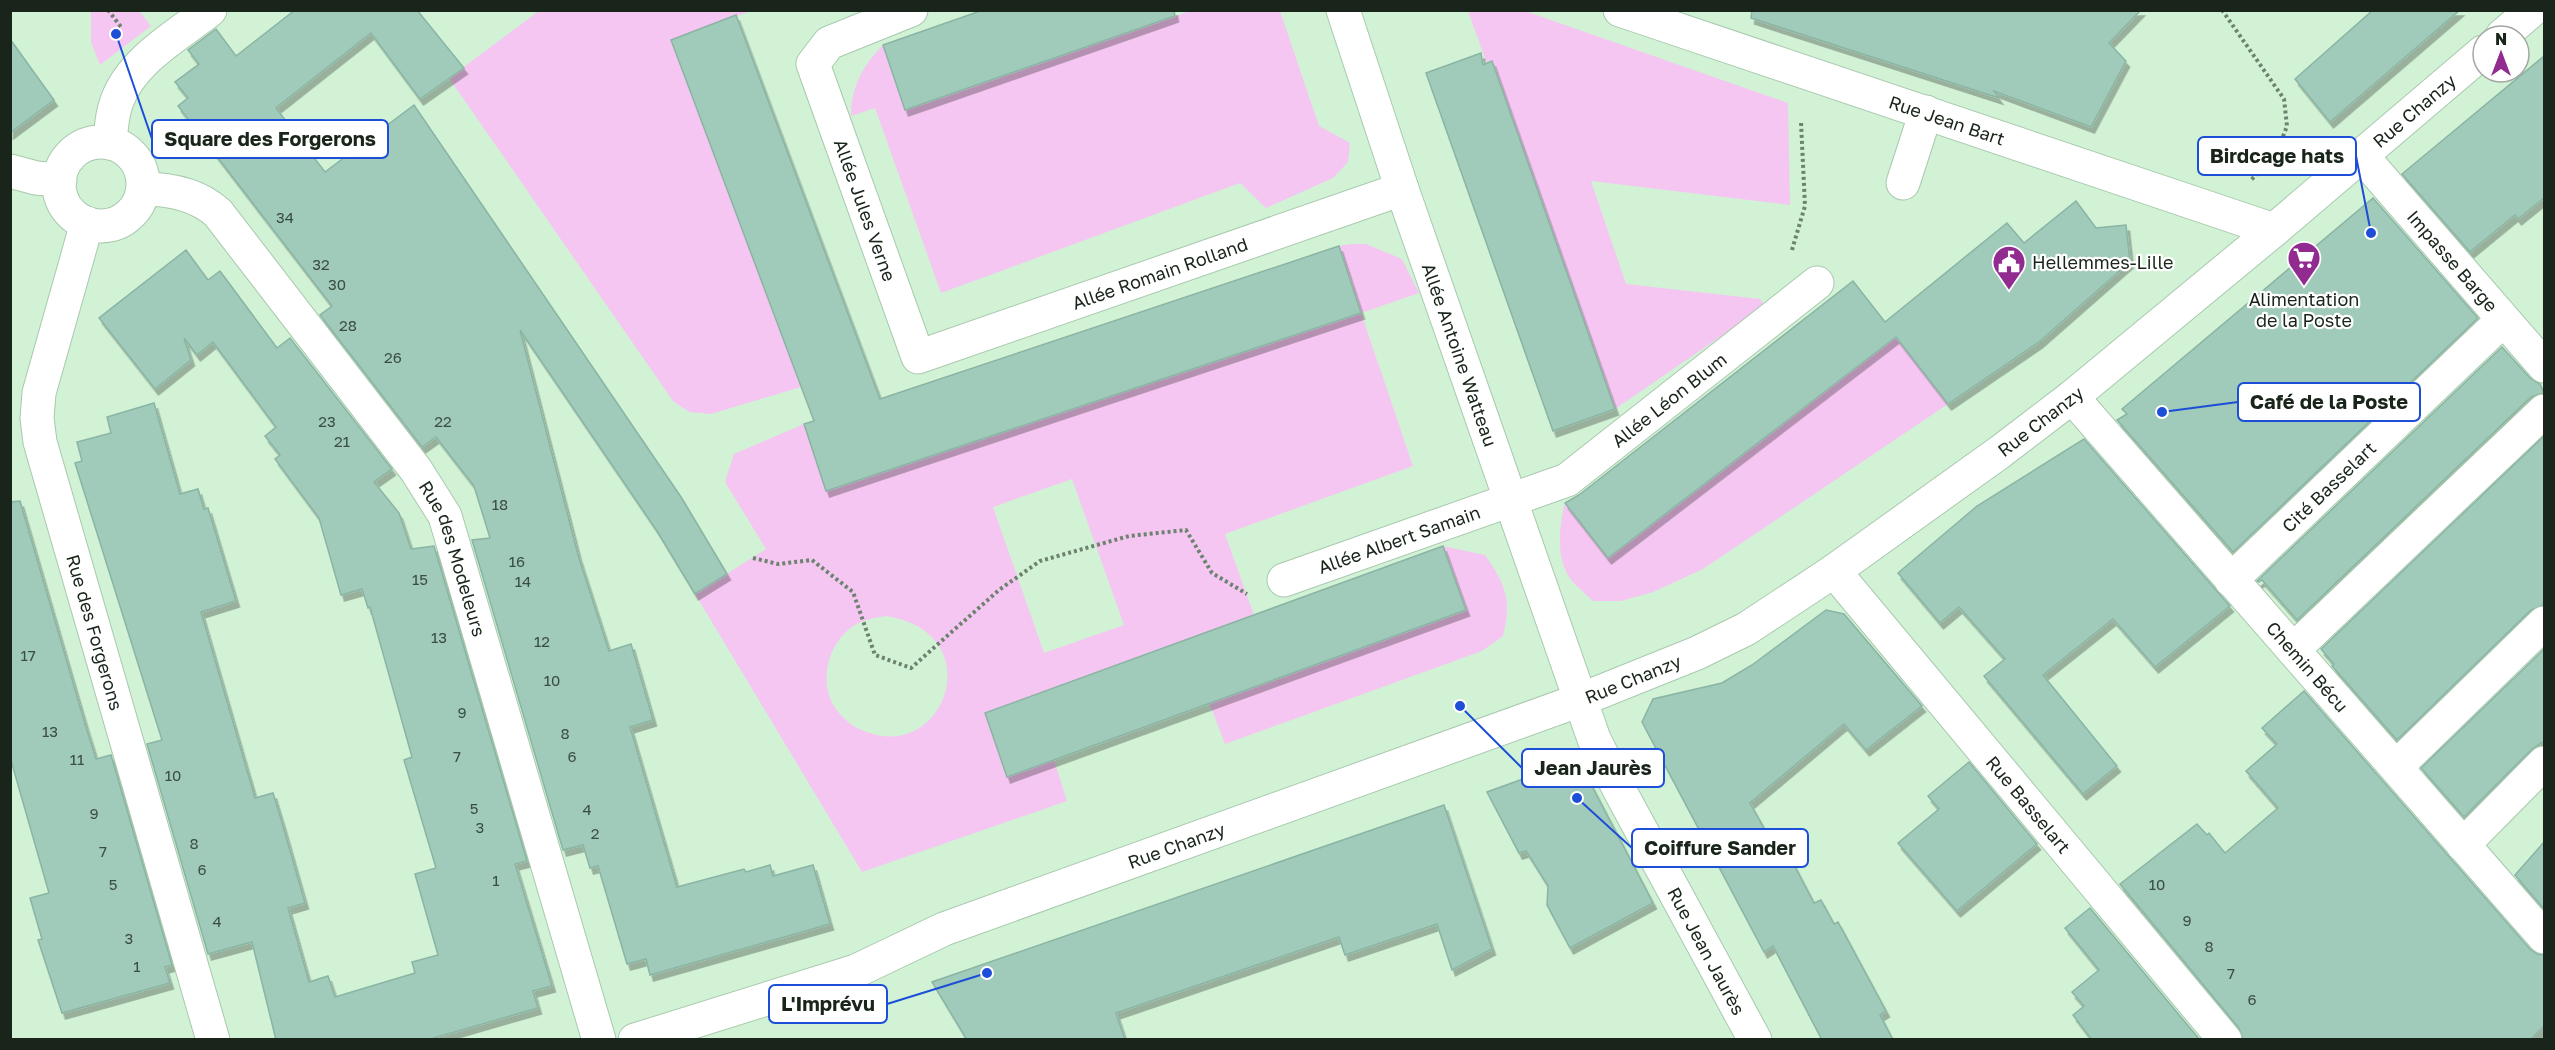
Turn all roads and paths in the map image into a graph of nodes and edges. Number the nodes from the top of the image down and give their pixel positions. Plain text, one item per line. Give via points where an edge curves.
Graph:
1 (210, 10) edge
2 (911, 10) edge
3 (1343, 10) edge
4 (1620, 10) edge
5 (2222, 10) edge
6 (2532, 10) edge
7 (2516, 24) edge
8 (2471, 62) edge
9 (1926, 112) junction
10 (1801, 122) dead end
11 (110, 143) junction
12 (2361, 155) junction
13 (10, 171) edge
14 (60, 180) junction
15 (1904, 183) dead end
16 (143, 189) junction
17 (1402, 189) junction
18 (2218, 211) junction
19 (87, 223) junction
20 (2274, 230) junction
21 (1792, 250) dead end
22 (1817, 283) dead end
23 (2503, 320) junction
24 (918, 357) joint
25 (2544, 366) edge
26 (2072, 397) junction
27 (2544, 411) edge
28 (1512, 499) junction
29 (753, 558) dead end
30 (1833, 571) junction
31 (1284, 580) joint
32 (2231, 580) junction
33 (2544, 623) edge
34 (2293, 650) junction
35 (1580, 700) junction
36 (2544, 763) edge
37 (2397, 766) junction
38 (2463, 845) junction
39 (2544, 937) edge
40 (213, 1040) edge
41 (599, 1040) edge
42 (635, 1040) edge
43 (1755, 1040) edge
44 (2225, 1040) edge

1 - 11 street via 140,65 117,101
2 - 24 street, Allée Jules Verne via 829,43 813,64
3 - 17 street, Allée Antoine Watteau
4 - 9 street, Rue Jean Bart
5 - 18 path via 2284,99 2287,126 2276,155
6 - 7 street
8 - 12 street, Rue Chanzy
9 - 15 street
9 - 18 street, Rue Jean Bart
10 - 21 path via 1805,206
11 - 14 street via 81,147 66,161
11 - 16 street via 126,150 138,163
12 - 20 street, Rue Chanzy
12 - 23 street, Impasse Barge
13 - 14 street
14 - 19 street via 61,195 68,209
16 - 19 street via 137,207 123,220 105,226
16 - 41 street, Rue des Modeleurs via 186,195 206,202 218,213 416,470 445,516
17 - 24 street, Allée Romain Rolland
17 - 28 street, Allée Antoine Watteau
18 - 20 street, Rue Jean Bart
19 - 40 street, Rue des Forgerons via 39,393 40,442
20 - 26 street, Rue Chanzy
22 - 28 street, Allée Léon Blum via 1567,480
23 - 25 street, Impasse Barge
23 - 32 street, Cité Basselart
26 - 30 street, Rue Chanzy
26 - 32 street, Chemin Bécu
27 - 34 street
28 - 31 street, Allée Albert Samain
28 - 35 street, Allée Antoine Watteau
29 - 31 path via 778,564 812,560 853,592 875,655 911,668 999,590 1040,561 1129,536 1186,530 1212,573 1247,594
30 - 35 street, Rue Chanzy via 1769,616 1726,640
30 - 44 street, Rue Basselart
32 - 34 street, Chemin Bécu
33 - 37 street
34 - 37 street, Chemin Bécu
35 - 42 street, Rue Chanzy via 944,929 856,971
35 - 43 street, Rue Jean Jaurès via 1606,766
36 - 38 street
37 - 38 street, Chemin Bécu
38 - 39 street, Chemin Bécu

